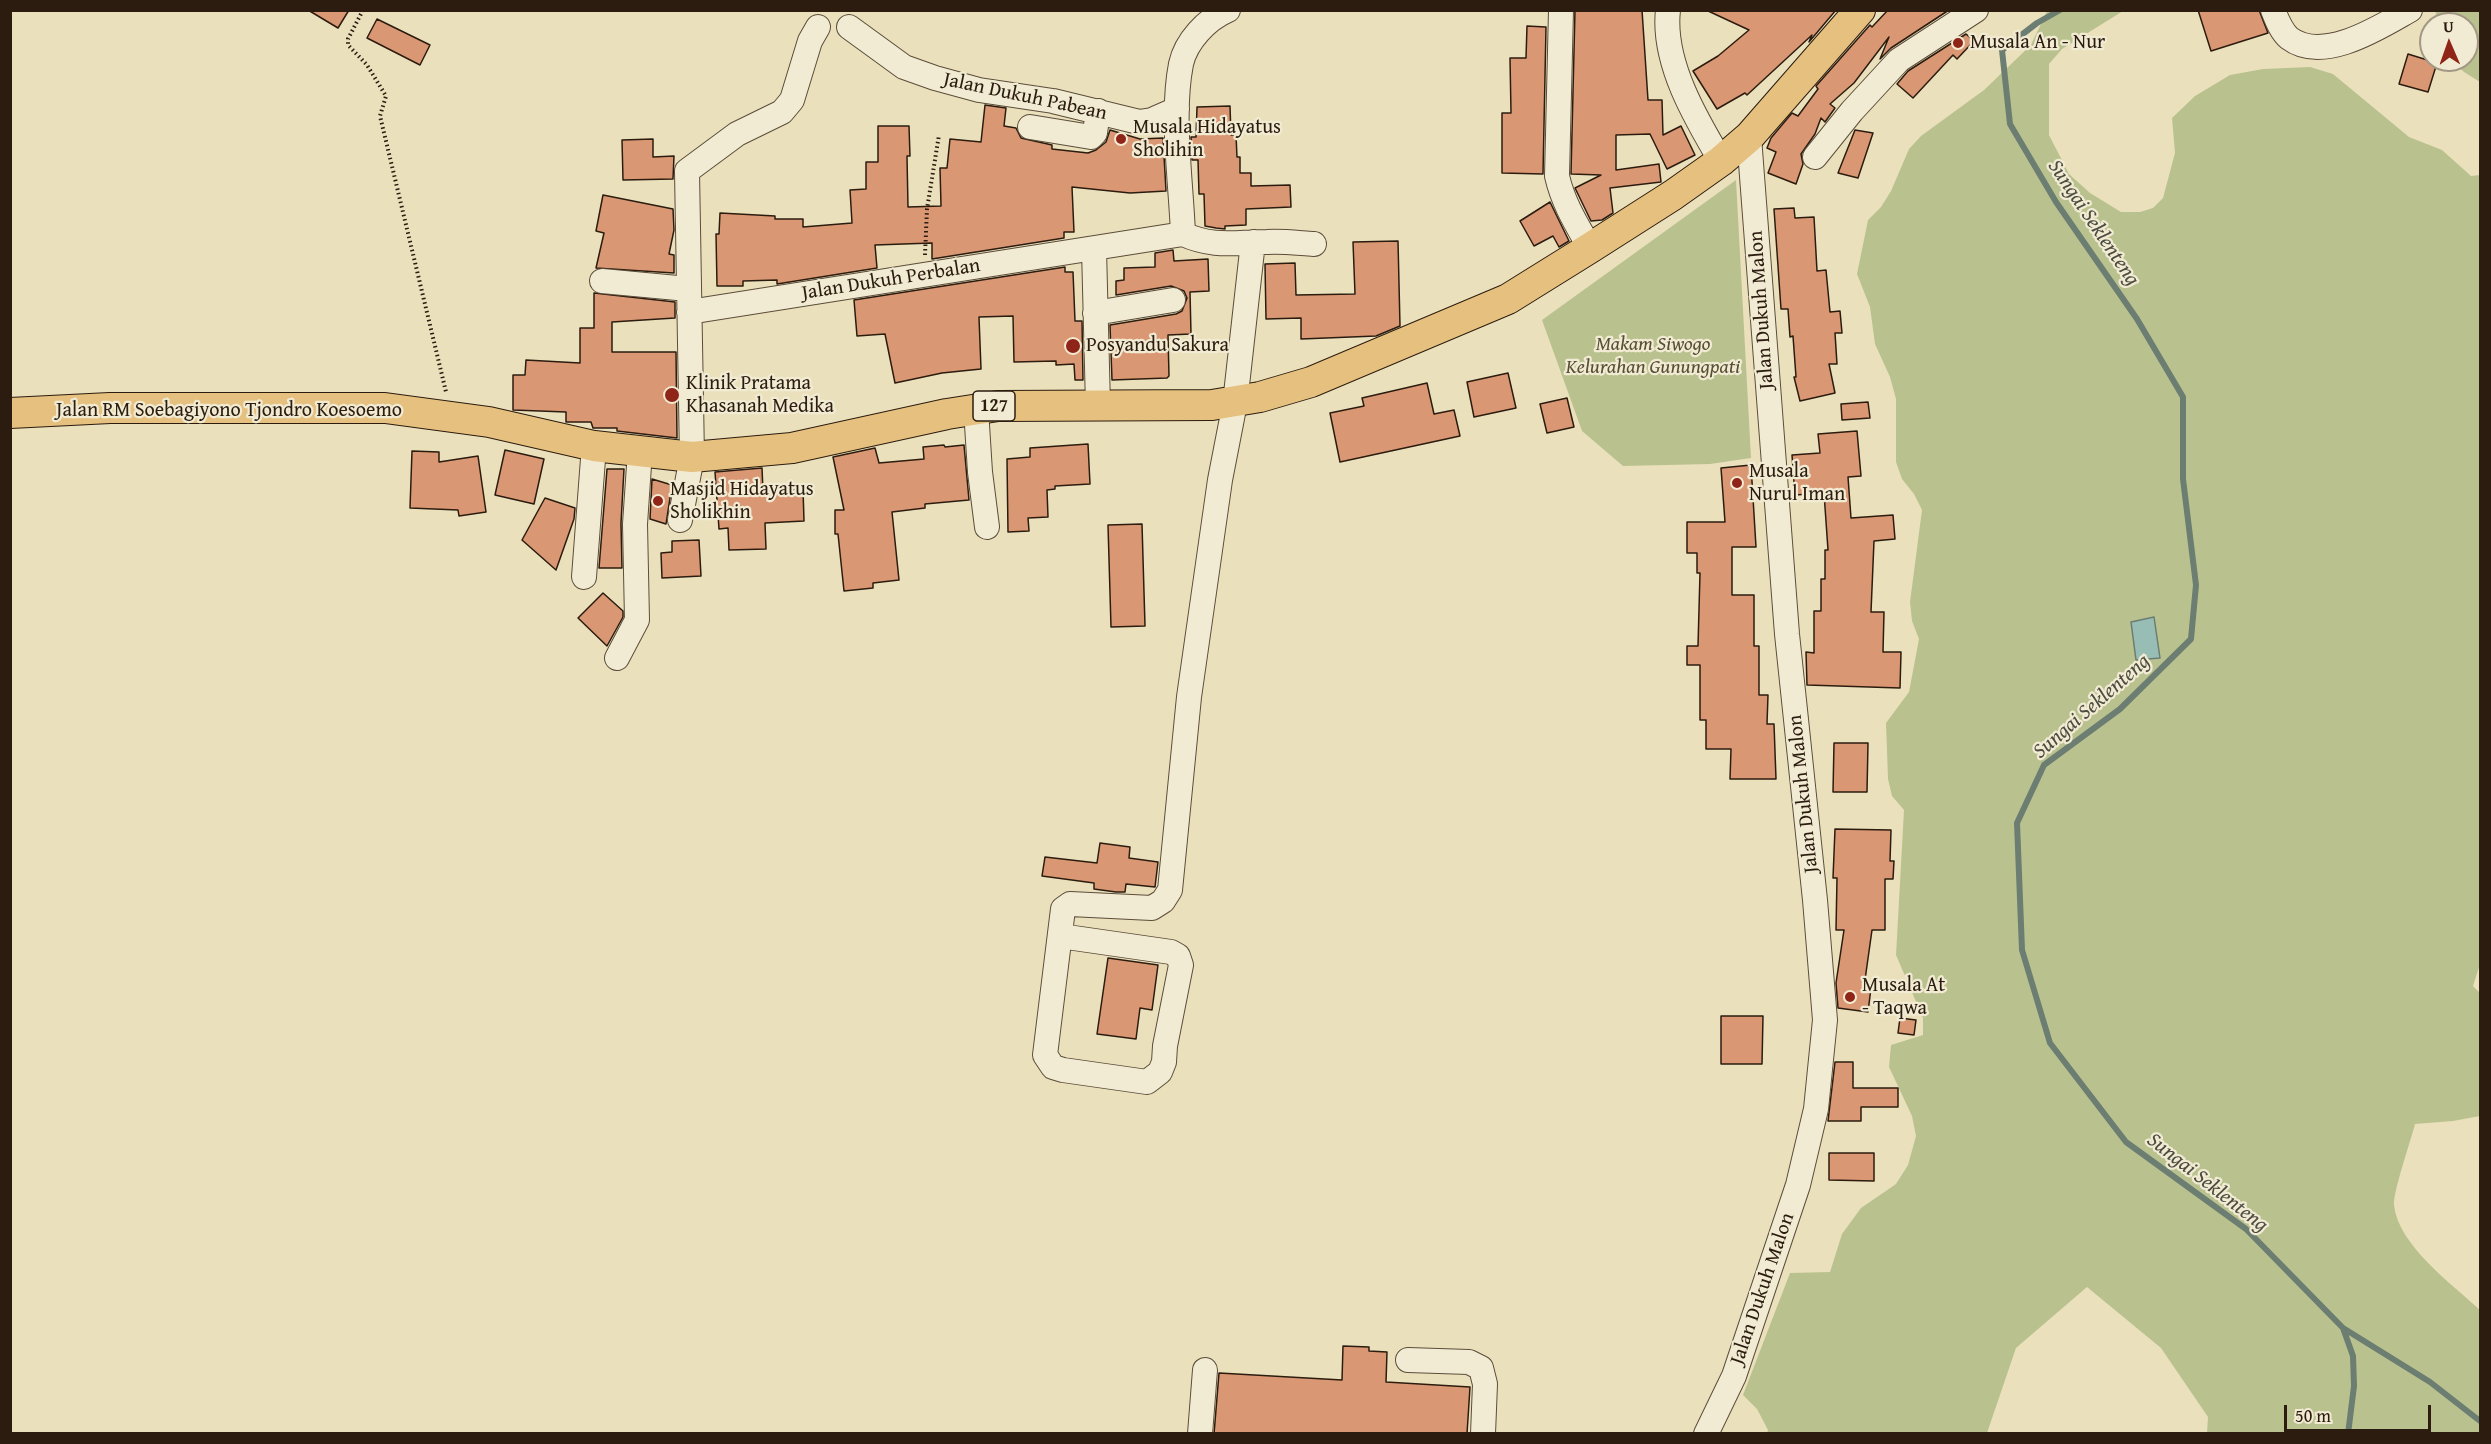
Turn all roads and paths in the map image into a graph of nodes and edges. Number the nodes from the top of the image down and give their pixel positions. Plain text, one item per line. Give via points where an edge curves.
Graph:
1 (363, 10) edge
2 (1228, 10) edge
3 (1562, 10) edge
4 (1668, 10) edge
5 (1860, 10) edge
6 (1976, 10) edge
7 (2273, 10) edge
8 (2410, 10) edge
9 (818, 27) dead end
10 (849, 27) dead end
11 (1177, 109) junction
12 (1098, 111) junction
13 (1030, 126) dead end
14 (939, 135) dead end
15 (1749, 137) junction
16 (1815, 157) dead end
17 (1721, 161) junction
18 (1184, 234) junction
19 (1253, 242) junction
20 (1314, 244) dead end
21 (1590, 248) junction
22 (1094, 249) junction
23 (924, 274) junction
24 (602, 281) dead end
25 (689, 300) junction
26 (1173, 300) dead end
27 (1095, 314) junction
28 (1235, 403) junction
29 (1098, 406) junction
30 (976, 409) junction
31 (10, 413) edge
32 (452, 416) junction
33 (594, 446) junction
34 (640, 451) junction
35 (692, 457) junction
36 (680, 520) dead end
37 (987, 527) dead end
38 (584, 577) dead end
39 (617, 658) dead end
40 (1060, 936) junction
41 (1408, 1360) dead end
42 (1205, 1370) dead end
43 (1200, 1434) edge
44 (1483, 1434) edge
45 (1706, 1434) edge

1 - 32 path via 348,45 367,64 386,96 380,116
2 - 11 street via 1216,15 1188,45 1181,63
3 - 21 street via 1557,176 1560,192
4 - 17 street via 1668,39 1689,107
5 - 15 main road, Jalan RM Soebagiyono Tjondro Koesoemo / 127
6 - 16 street via 1899,60
7 - 8 street via 2281,30 2312,48 2368,33
9 - 25 street via 792,100 782,112 737,134 687,171
10 - 12 street, Jalan Dukuh Pabean via 904,67 935,78 979,90
11 - 12 street, Jalan Dukuh Pabean via 1139,122
11 - 18 street
12 - 13 street via 1091,137
14 - 23 path via 927,209
15 - 17 main road, Jalan RM Soebagiyono Tjondro Koesoemo / 127
15 - 45 street, Jalan Dukuh Malon via 1787,634 1825,1020 1816,1108 1798,1185 1734,1376
17 - 21 main road, Jalan RM Soebagiyono Tjondro Koesoemo / 127
18 - 19 street via 1200,242 1222,245
18 - 22 street, Jalan Dukuh Perbalan
19 - 20 street
19 - 28 street
21 - 28 main road, Jalan RM Soebagiyono Tjondro Koesoemo / 127 via 1508,299 1311,382
22 - 23 street, Jalan Dukuh Perbalan
22 - 27 street
23 - 25 street, Jalan Dukuh Perbalan via 824,292
24 - 25 street, Jalan Dukuh Perbalan
25 - 35 street
26 - 27 street
27 - 29 street
28 - 29 main road, Jalan RM Soebagiyono Tjondro Koesoemo / 127
28 - 40 street via 1189,697 1170,890 1152,908 1070,904 1063,909
29 - 30 main road, Jalan RM Soebagiyono Tjondro Koesoemo / 127
30 - 35 main road, Jalan RM Soebagiyono Tjondro Koesoemo / 127 via 792,448
30 - 37 street
31 - 32 main road, Jalan RM Soebagiyono Tjondro Koesoemo / 127 via 110,408 385,408
32 - 33 main road, Jalan RM Soebagiyono Tjondro Koesoemo / 127
33 - 34 main road, Jalan RM Soebagiyono Tjondro Koesoemo / 127
33 - 38 street
34 - 35 main road, Jalan RM Soebagiyono Tjondro Koesoemo / 127
34 - 39 street via 635,524 637,620
35 - 36 street
40 - 40 street via 1178,956 1181,965 1164,1062 1160,1072 1147,1082 1063,1070 1053,1067 1045,1055
41 - 44 street via 1469,1362 1481,1368 1485,1384
42 - 43 street

